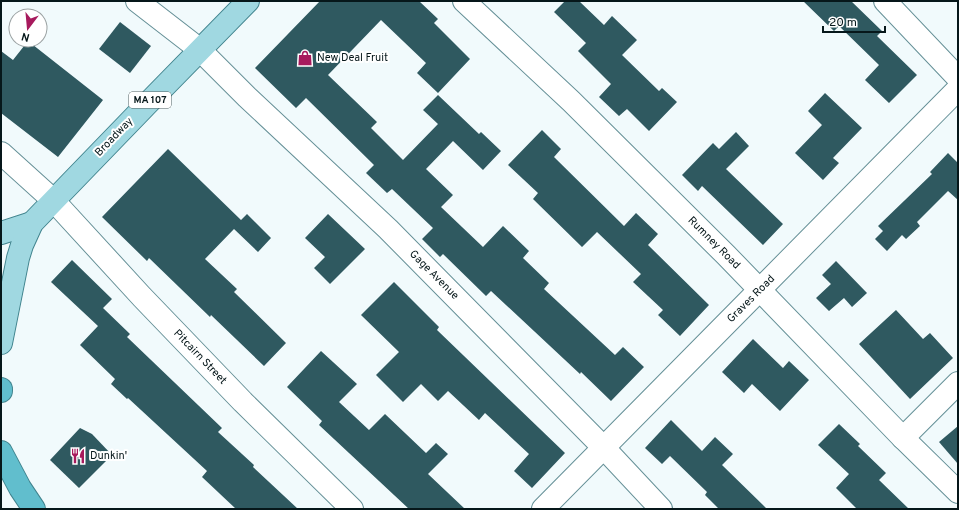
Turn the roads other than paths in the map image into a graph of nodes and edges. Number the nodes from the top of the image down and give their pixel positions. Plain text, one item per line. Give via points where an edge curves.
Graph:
1 (137, 1) edge
2 (248, 1) edge
3 (464, 1) edge
4 (884, 1) edge
5 (199, 49) junction
6 (958, 78) edge
7 (958, 89) edge
8 (1, 153) edge
9 (53, 200) junction
10 (32, 223) junction
11 (1, 234) edge
12 (760, 290) junction
13 (1, 343) edge
14 (958, 383) edge
15 (903, 438) junction
16 (603, 447) junction
17 (1, 452) edge
18 (958, 492) edge
19 (34, 509) edge
20 (352, 509) edge
21 (543, 509) edge
22 (661, 509) edge

1 - 5 street, Gage Avenue
2 - 5 main road, Broadway / MA 107
3 - 12 street, Rumney Road via 582,112
4 - 6 street
5 - 9 main road, Broadway / MA 107
5 - 16 street, Gage Avenue via 388,229
7 - 12 street, Graves Road
8 - 9 street, Pitcairn Street
9 - 10 main road, Broadway / MA 107
9 - 20 street, Pitcairn Street via 142,297
10 - 11 main road, Broadway / MA 107
10 - 13 main road, Broadway / MA 107 via 18,258
12 - 15 street, Rumney Road
12 - 16 street, Graves Road
14 - 15 street
15 - 18 street, Rumney Road
16 - 21 street, Graves Road
16 - 22 street, Gage Avenue
17 - 19 highway

